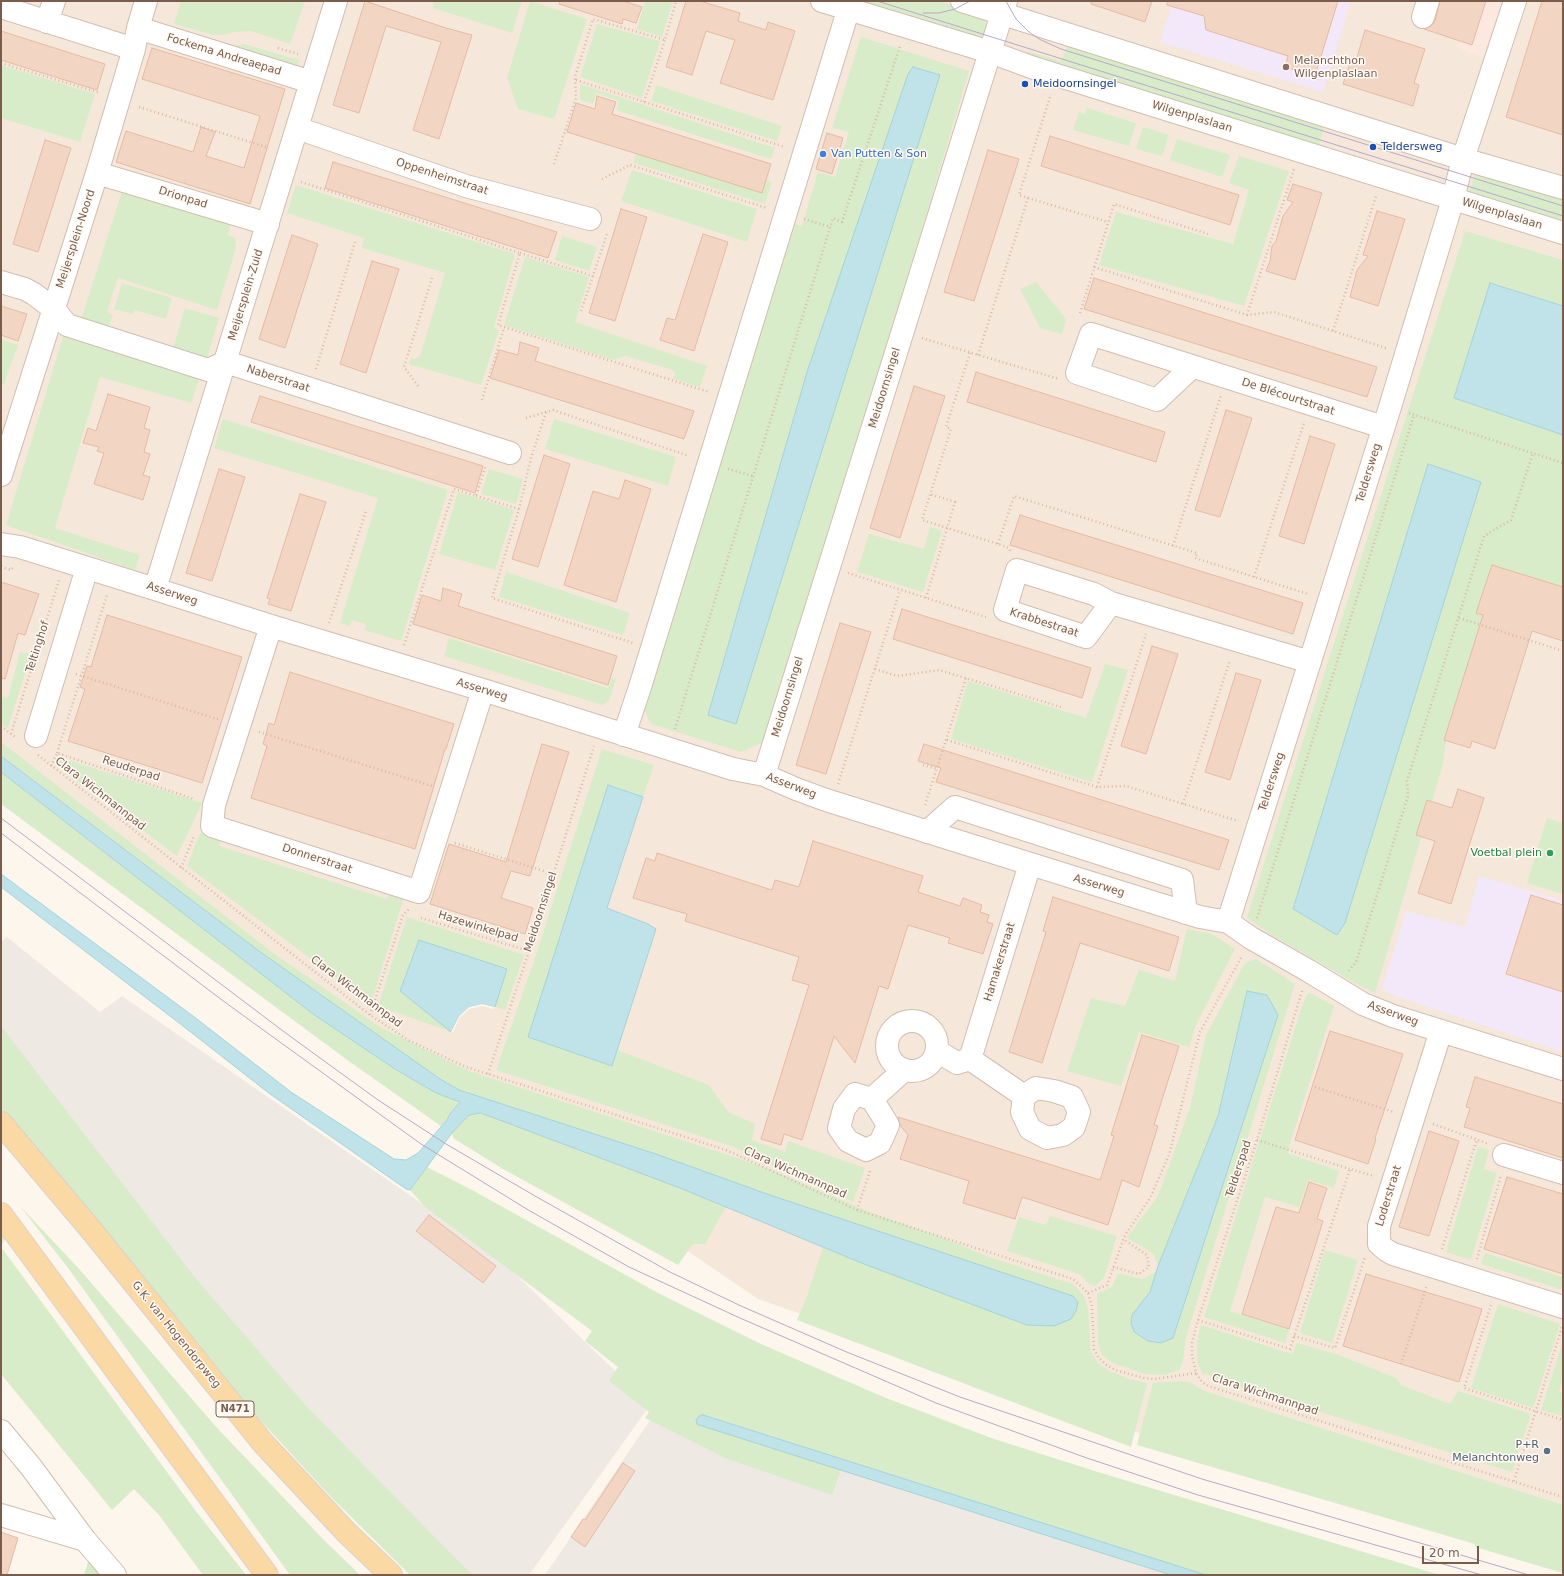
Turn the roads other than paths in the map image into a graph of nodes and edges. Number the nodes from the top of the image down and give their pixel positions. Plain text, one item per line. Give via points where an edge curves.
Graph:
1 (54, 1) edge
2 (146, 1) edge
3 (336, 1) edge
4 (822, 1) edge
5 (962, 1) edge
6 (1515, 1) edge
7 (850, 5) edge
8 (1, 7) edge
9 (1004, 8) edge
10 (47, 22) junction
11 (138, 28) junction
12 (134, 49) junction
13 (990, 52) junction
14 (311, 82) junction
15 (297, 128) junction
16 (1463, 159) junction
17 (97, 173) junction
18 (1563, 188) edge
19 (1453, 199) junction
20 (590, 219) road end
21 (268, 224) junction
22 (1563, 233) edge
23 (1, 282) edge
24 (54, 309) junction
25 (226, 362) junction
26 (1192, 366) junction
27 (1383, 427) junction
28 (501, 450) road end
29 (1, 475) edge
30 (1, 544) edge
31 (87, 568) junction
32 (155, 588) junction
33 (1111, 603) junction
34 (271, 626) junction
35 (1310, 662) junction
36 (483, 690) junction
37 (624, 735) junction
38 (36, 745) road end
39 (764, 775) junction
40 (923, 830) junction
41 (1030, 864) junction
42 (1186, 913) junction
43 (1228, 922) junction
44 (1441, 1031) junction
45 (937, 1051) junction
46 (970, 1059) junction
47 (1563, 1069) edge
48 (904, 1070) junction
49 (1024, 1096) dead end
50 (872, 1099) junction
51 (1, 1124) edge
52 (1504, 1155) road end
53 (1563, 1173) edge
54 (1, 1214) edge
55 (1563, 1307) edge
56 (1, 1431) edge
57 (1, 1516) edge
58 (85, 1540) junction
59 (115, 1575) edge
60 (267, 1575) edge
61 (391, 1575) edge

1 - 10 street
2 - 11 street, Meijersplein-Noord
3 - 14 street, Meijersplein-Zuid
4 - 7 street, Wilgenplaslaan
5 - 9 street
6 - 16 street, Teldersweg
7 - 13 street, Wilgenplaslaan via 906,27
7 - 37 street
8 - 10 street
9 - 13 street, Meidoornsingel
9 - 16 street
10 - 12 street
11 - 12 street, Meijersplein-Noord
11 - 14 street, Fockema Andreaepad
12 - 17 street, Meijersplein-Noord via 111,97
13 - 19 street, Wilgenplaslaan
13 - 39 street, Meidoornsingel
14 - 15 street, Meijersplein-Zuid
15 - 20 street, Oppenheimstraat via 466,186
15 - 21 street, Meijersplein-Zuid
16 - 18 street
16 - 19 street, Teldersweg
17 - 21 street, Drionpad
17 - 24 street, Meijersplein-Noord
19 - 22 street, Wilgenplaslaan
19 - 27 street, Teldersweg
21 - 25 street, Meijersplein-Zuid
23 - 24 street via 34,294
24 - 25 street via 67,325 208,370
24 - 29 street, Meijersplein-Noord
25 - 28 street, Naberstraat
25 - 32 street, Meijersplein-Zuid
26 - 26 street, De Blécourtstraat via 1091,334 1077,373 1157,400
26 - 27 street, De Blécourtstraat
27 - 35 street, Teldersweg
30 - 31 street, Asserweg via 20,547
31 - 32 street, Asserweg
31 - 38 street
32 - 34 street, Asserweg
33 - 33 street, Krabbestraat via 1094,594 1017,570 1005,610 1086,636
33 - 35 street, Krabbestraat
34 - 36 street, Asserweg
34 - 36 street, Donnerstraat via 213,816 419,892
35 - 43 street, Teldersweg
36 - 37 street, Asserweg
37 - 39 street, Asserweg via 733,769
39 - 40 street, Asserweg via 833,802
40 - 41 street, Asserweg
40 - 42 street via 955,807 1182,880
41 - 42 street, Asserweg
41 - 46 street, Hamakerstraat
42 - 43 street, Asserweg
43 - 44 street, Asserweg via 1363,1004
44 - 47 street, Asserweg
44 - 55 street, Loderstraat via 1379,1226 1380,1244 1393,1254
45 - 46 street via 957,1063
45 - 48 street via 924,1068
45 - 48 street via 936,1039 931,1029 922,1022 910,1020 899,1024 890,1032 886,1043 888,1054 894,1064
46 - 49 street
48 - 50 street
50 - 50 street via 855,1094 844,1109 838,1128 848,1141 866,1150 880,1143 888,1125
51 - 61 main road, G.K. van Hogendorpweg / N471 via 92,1231 263,1443 346,1532
52 - 53 street
54 - 60 main road
56 - 58 street
57 - 58 street
58 - 59 street

